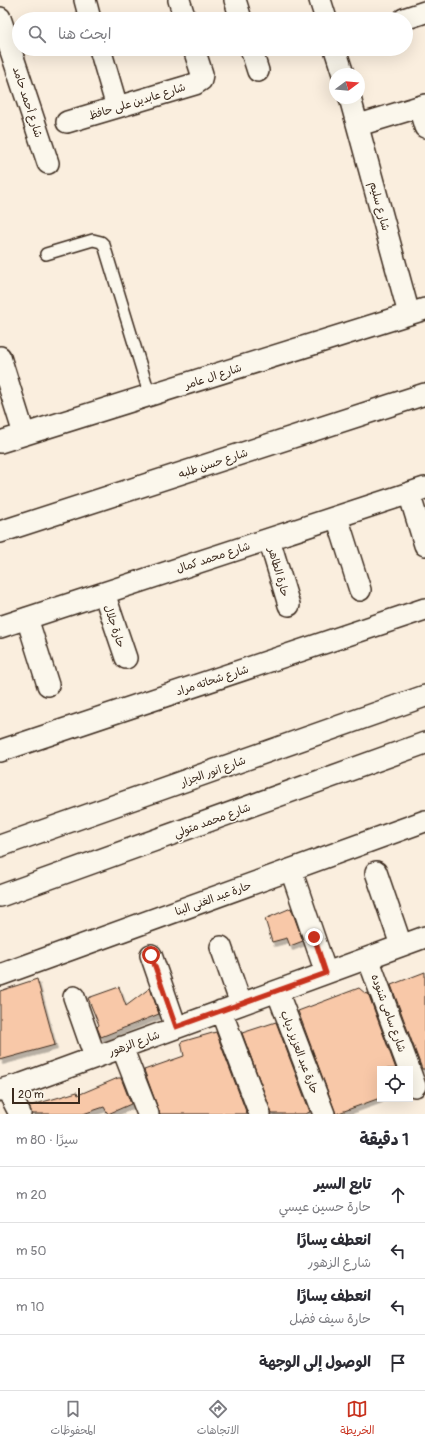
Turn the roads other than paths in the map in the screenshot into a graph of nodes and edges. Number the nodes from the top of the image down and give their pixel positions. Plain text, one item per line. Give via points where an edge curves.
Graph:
1 (84, 0) edge
2 (179, 0) edge
3 (235, 0) edge
4 (320, 0) edge
5 (88, 12) edge
6 (182, 12) edge
7 (239, 12) edge
8 (324, 12) edge
9 (425, 12) edge
10 (413, 16) edge
11 (0, 18) edge
12 (12, 54) edge
13 (12, 56) edge
14 (102, 56) edge
15 (196, 56) edge
16 (253, 56) edge
17 (337, 56) edge
18 (341, 68) edge
19 (258, 71) dead end
20 (352, 104) edge
21 (422, 106) edge
22 (117, 107) junction
23 (67, 122) dead end
24 (359, 125) junction
25 (425, 126) edge
26 (48, 164) dead end
27 (46, 254) dead end
28 (417, 312) edge
29 (0, 357) edge
30 (425, 394) edge
31 (150, 396) junction
32 (24, 434) junction
33 (0, 442) edge
34 (417, 490) edge
35 (337, 517) junction
36 (0, 532) edge
37 (269, 539) junction
38 (425, 545) edge
39 (360, 590) dead end
40 (104, 593) junction
41 (289, 605) dead end
42 (425, 609) edge
43 (27, 618) junction
44 (0, 627) edge
45 (126, 658) dead end
46 (48, 685) dead end
47 (425, 696) edge
48 (425, 743) edge
49 (0, 752) edge
50 (425, 821) edge
51 (0, 846) edge
52 (291, 870) junction
53 (376, 872) dead end
54 (0, 896) edge
55 (425, 937) edge
56 (401, 946) junction
57 (221, 947) dead end
58 (151, 955) dead end
59 (368, 958) junction
60 (326, 973) junction
61 (0, 975) edge
62 (277, 991) junction
63 (74, 997) dead end
64 (241, 1004) junction
65 (221, 1011) junction
66 (176, 1027) junction
67 (122, 1047) junction
68 (95, 1057) junction
69 (407, 1066) edge
70 (3, 1089) edge
71 (20, 1114) edge
72 (148, 1114) edge
73 (260, 1114) edge
74 (324, 1114) edge

1 - 5 street
2 - 6 street
3 - 7 street
4 - 8 street
9 - 10 street
11 - 12 street, شارع أحمد حامد
13 - 26 street, شارع أحمد حامد
14 - 22 street
15 - 22 street, شارع عابدين على حافظ via 202,74 201,80 195,84
16 - 19 street
17 - 18 street
20 - 24 street, شارع سليم
21 - 24 street
21 - 25 street
22 - 23 street, شارع عابدين على حافظ
24 - 28 street, شارع سليم
27 - 31 lane via 93,240 104,245
28 - 31 street, شارع ال عامر
29 - 32 street
30 - 36 street, شارع حسن طلبه
31 - 32 street, شارع ال عامر
32 - 33 street, شارع ال عامر
34 - 35 street, شارع محمد كمال
34 - 38 street
35 - 37 street, شارع محمد كمال
35 - 39 street
37 - 40 street, شارع محمد كمال
37 - 41 street, حارة الطاهر
40 - 43 street, شارع محمد كمال
40 - 45 street, حارة جلال
42 - 49 street, شارع شحاته مراد
43 - 44 street, شارع محمد كمال
43 - 46 street
47 - 51 street, شارع انور الجزار
48 - 54 street, شارع محمد متولي
50 - 52 street, حارة عبد الغنى البنا
52 - 60 street
52 - 61 street, حارة عبد الغنى البنا
53 - 56 street
55 - 56 street, شارع الزهور
56 - 59 street, شارع الزهور
57 - 64 street
58 - 66 street
59 - 60 street, شارع الزهور
59 - 69 street, شارع سامى شنوده
60 - 62 street, شارع الزهور
62 - 64 street, شارع الزهور
62 - 74 street, حارة عبد العزيز دياب
63 - 68 street
64 - 65 street, شارع الزهور
65 - 66 street, شارع الزهور
65 - 73 street
66 - 67 street, شارع الزهور
67 - 68 street, شارع الزهور
67 - 72 street
68 - 70 street, شارع الزهور
70 - 71 street

